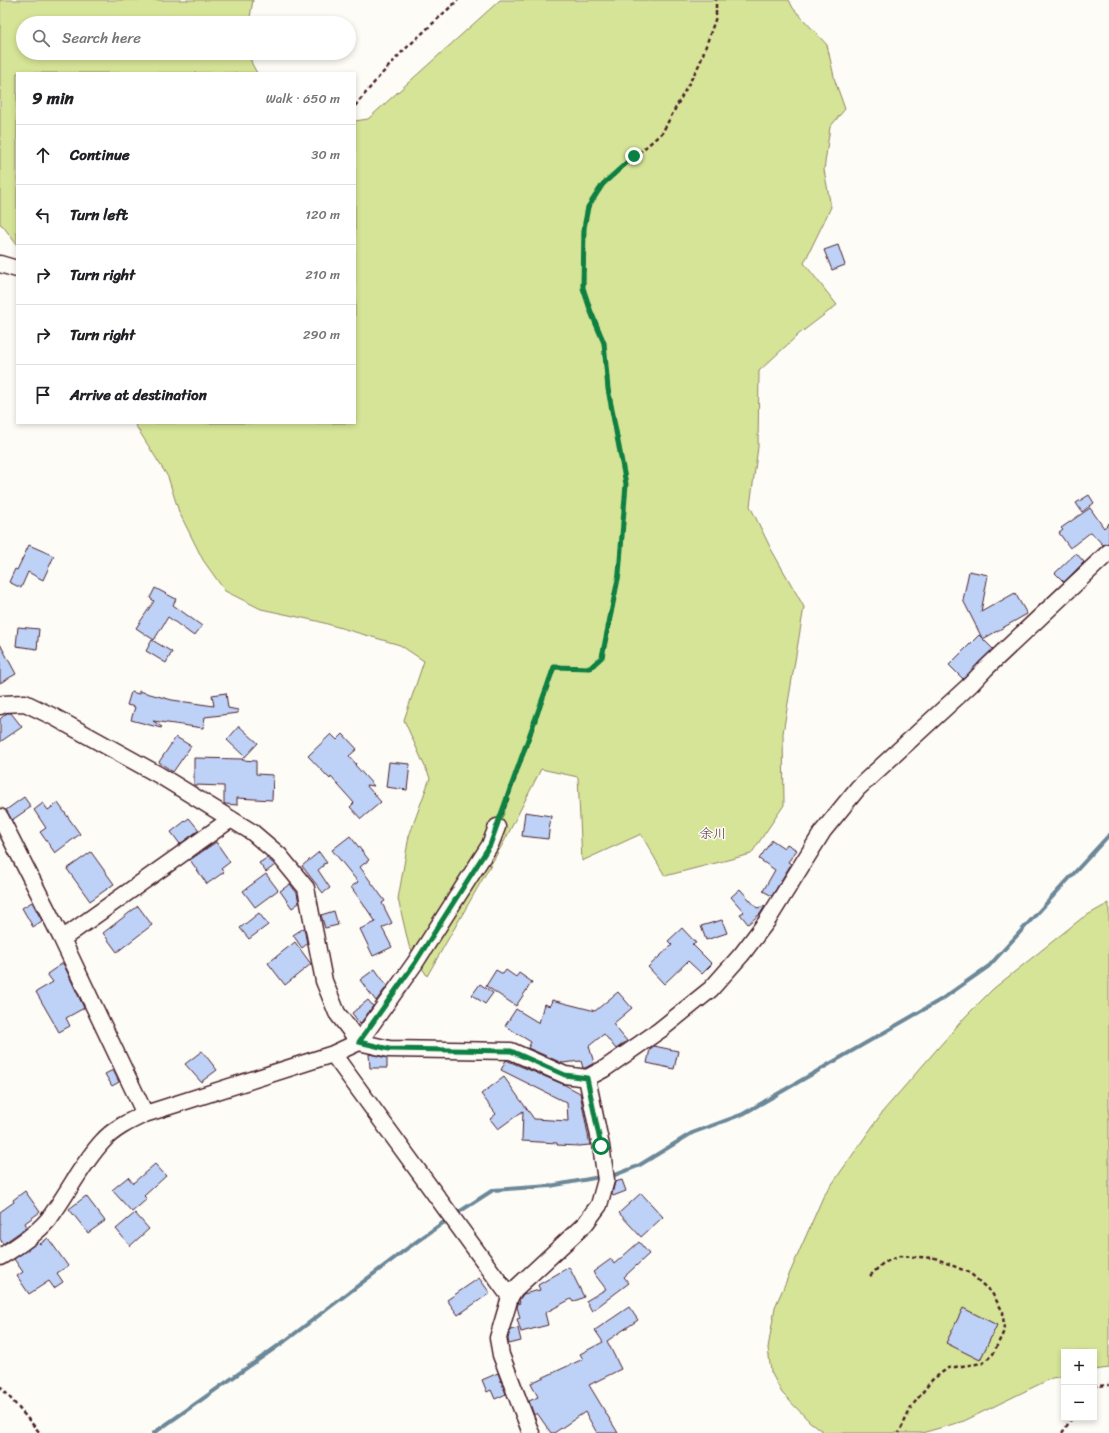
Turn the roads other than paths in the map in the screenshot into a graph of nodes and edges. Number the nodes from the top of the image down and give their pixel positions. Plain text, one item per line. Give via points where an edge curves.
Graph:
1 (0, 264) edge
2 (16, 269) edge
3 (1109, 552) edge
4 (0, 706) edge
5 (0, 817) edge
6 (231, 819) junction
7 (498, 827) road end
8 (62, 939) junction
9 (359, 1042) junction
10 (333, 1054) junction
11 (587, 1078) junction
12 (145, 1114) junction
13 (0, 1257) edge
14 (510, 1298) junction
15 (531, 1433) edge

1 - 2 street
3 - 11 street via 858,788 823,831 767,922 710,989 660,1030
4 - 6 street via 25,703 54,717 159,775
5 - 8 street
6 - 8 street
6 - 9 street via 279,854 306,888 324,981 337,1013
7 - 9 street via 490,845 415,963
8 - 12 street
9 - 10 street
9 - 11 street via 389,1049 511,1051 565,1075
10 - 12 street
10 - 14 street
11 - 14 street via 606,1180 599,1205 585,1224 514,1290
12 - 13 street via 125,1124 103,1140 47,1221
14 - 15 street via 498,1338 501,1355

